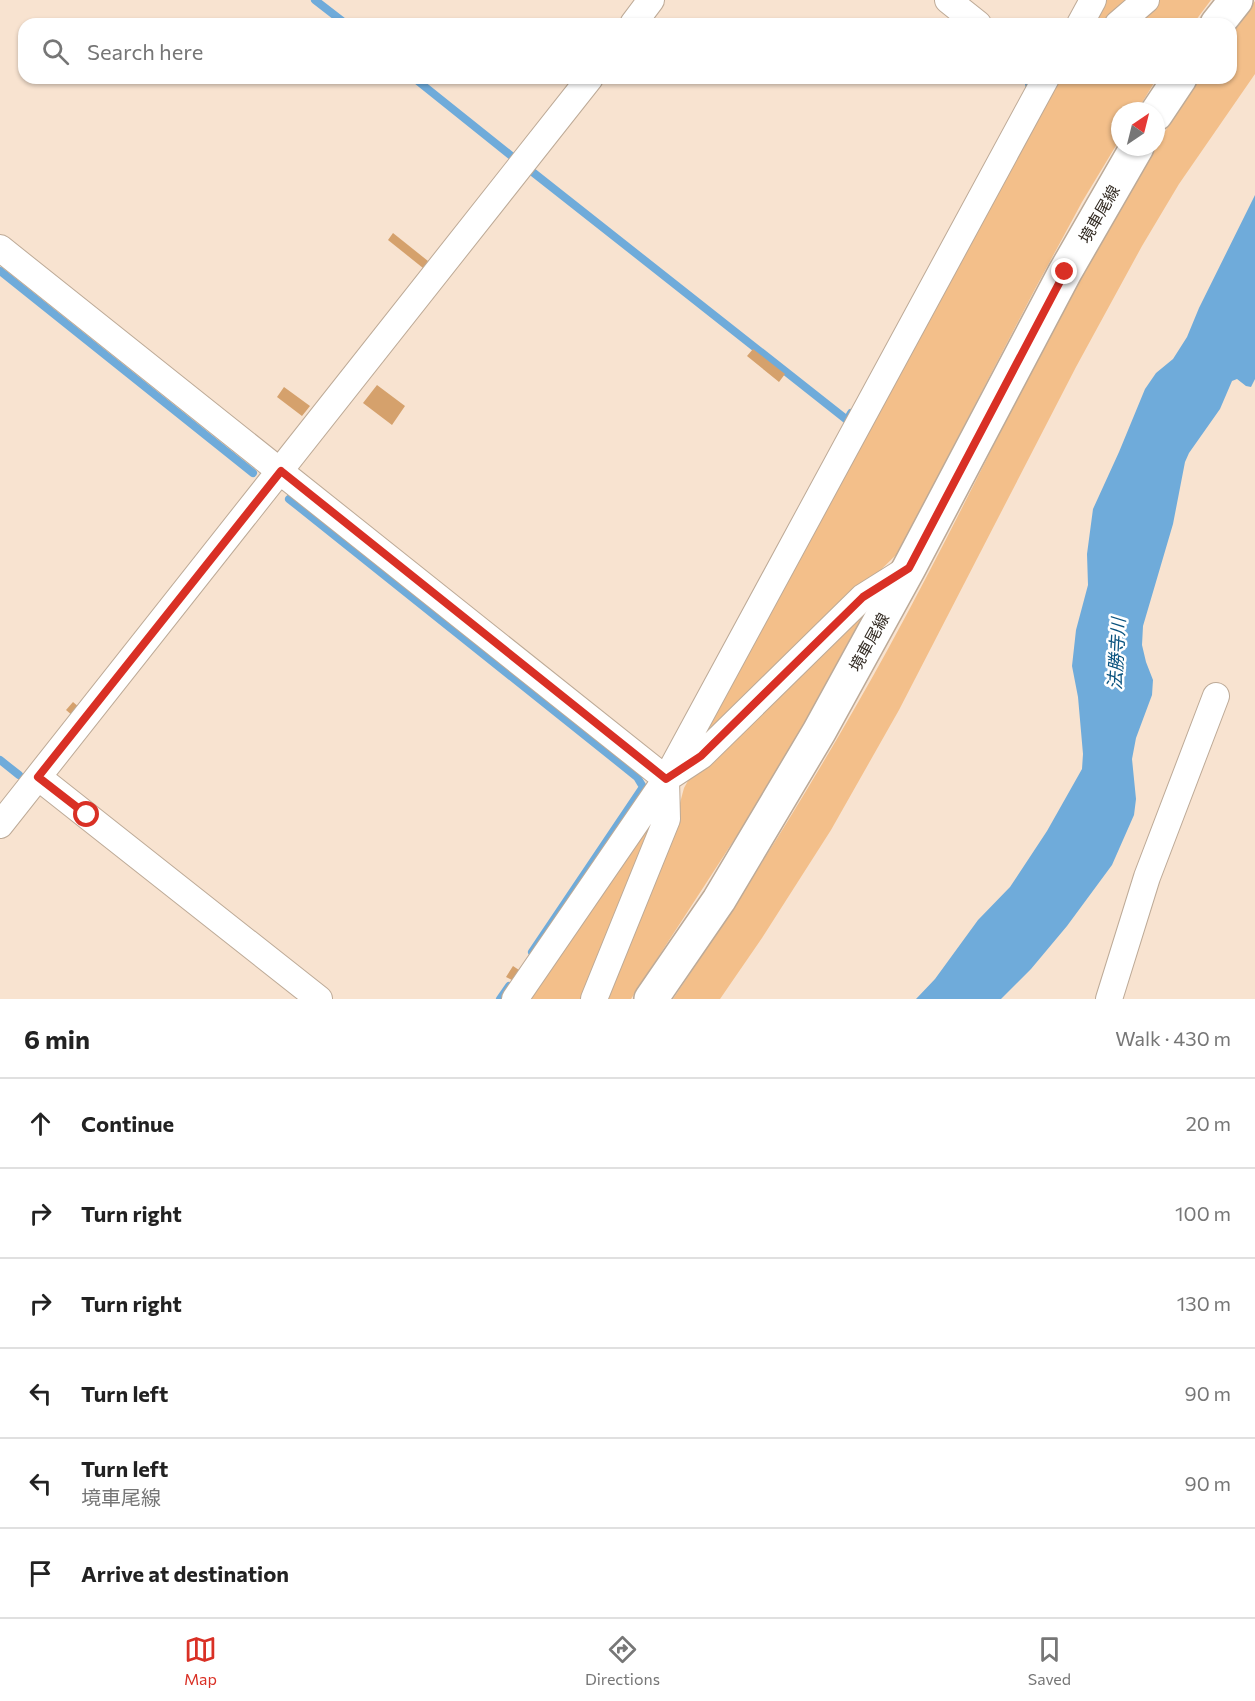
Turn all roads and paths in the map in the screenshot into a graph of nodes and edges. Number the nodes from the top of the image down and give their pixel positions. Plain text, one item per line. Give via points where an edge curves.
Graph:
1 (651, 0) edge
2 (948, 0) edge
3 (1093, 0) edge
4 (1146, 0) edge
5 (1236, 0) edge
6 (638, 18) edge
7 (970, 18) edge
8 (1083, 18) edge
9 (1125, 18) edge
10 (1222, 18) edge
11 (585, 84) edge
12 (1043, 84) edge
13 (1176, 84) edge
14 (1164, 102) edge
15 (1132, 156) edge
16 (0, 248) edge
17 (281, 471) junction
18 (909, 568) junction
19 (1216, 696) dead end
20 (38, 777) junction
21 (666, 779) junction
22 (0, 825) edge
23 (319, 999) edge
24 (515, 999) edge
25 (594, 999) edge
26 (651, 999) edge
27 (1109, 999) edge

1 - 6 street
2 - 7 street
3 - 8 street
4 - 9 street
5 - 10 main road
11 - 17 street
12 - 21 street
13 - 14 main road
15 - 18 main road, 境車尾線 via 1065,272
16 - 17 street
17 - 20 street
17 - 21 street
18 - 21 street via 863,597 701,756
18 - 26 main road, 境車尾線 via 819,732 719,900
19 - 27 street via 1147,877
20 - 22 street
20 - 23 street
21 - 24 street
21 - 25 street via 667,819

